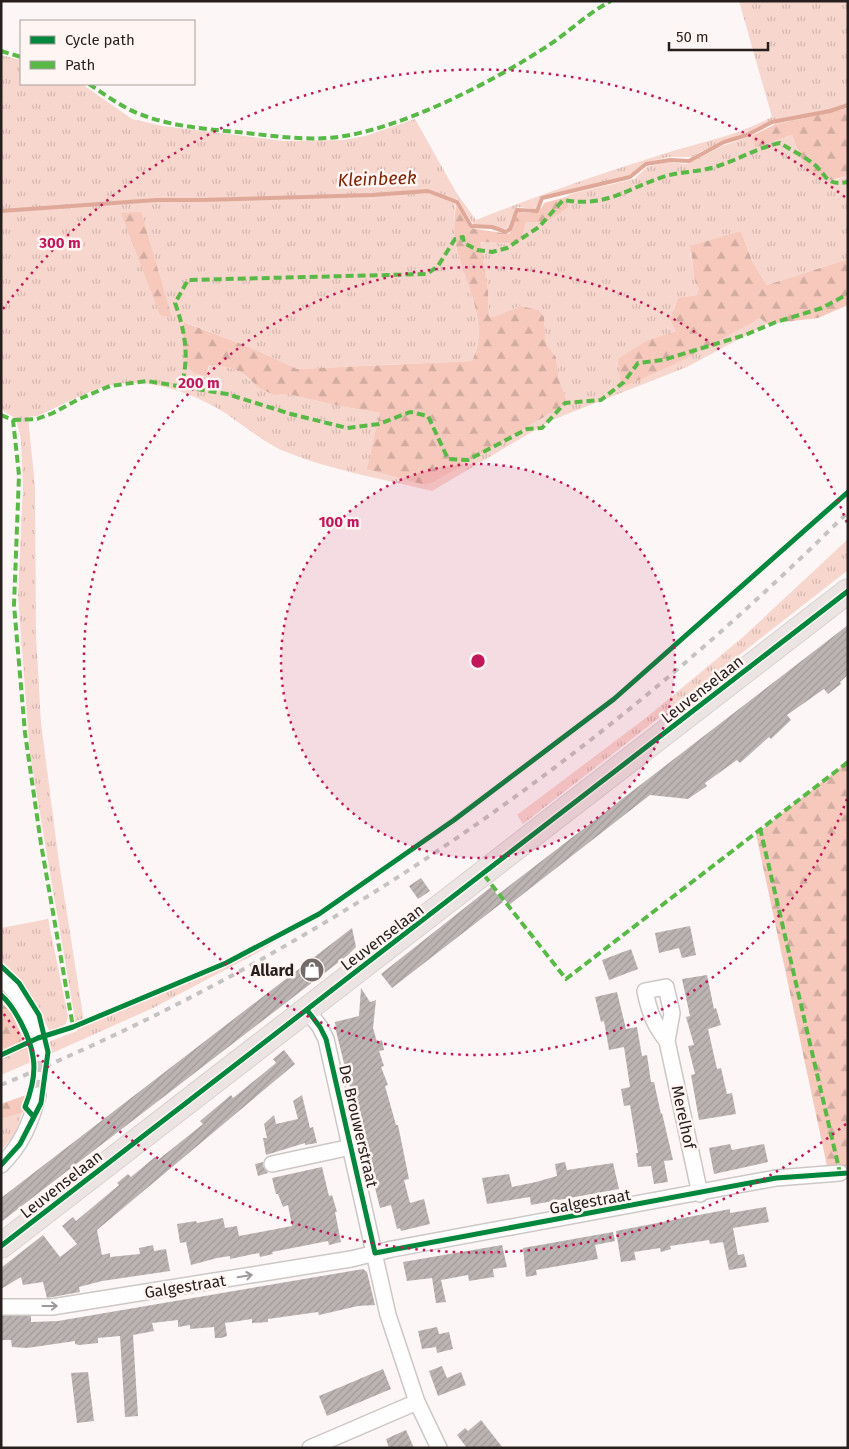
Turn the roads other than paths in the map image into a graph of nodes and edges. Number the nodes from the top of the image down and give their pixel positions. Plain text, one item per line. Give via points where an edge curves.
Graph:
1 (848, 591) edge
2 (1, 979) edge
3 (307, 1010) junction
4 (667, 1041) dead end
5 (42, 1054) tunnel mouth
6 (38, 1095) tunnel mouth
7 (351, 1146) junction
8 (272, 1164) dead end
9 (1, 1165) edge
10 (840, 1173) dead end
11 (700, 1194) junction
12 (1, 1246) edge
13 (375, 1253) junction
14 (1, 1307) edge
15 (417, 1402) junction
16 (310, 1448) edge
17 (439, 1448) edge

1 - 3 main road, Leuvenselaan
2 - 5 street via 11,986 23,1005
3 - 7 street, De Brouwerstraat via 326,1039
3 - 12 main road, Leuvenselaan
4 - 11 street, Merelhof
6 - 9 street via 27,1131
7 - 8 street, De Brouwerstraat
7 - 13 street, De Brouwerstraat
10 - 11 street, Galgestraat via 776,1178
11 - 13 street, Galgestraat
14 -> 13 street, Galgestraat via 52,1307
13 - 15 street, De Brouwerstraat via 388,1315
15 - 16 street
15 - 17 street, De Brouwerstraat

